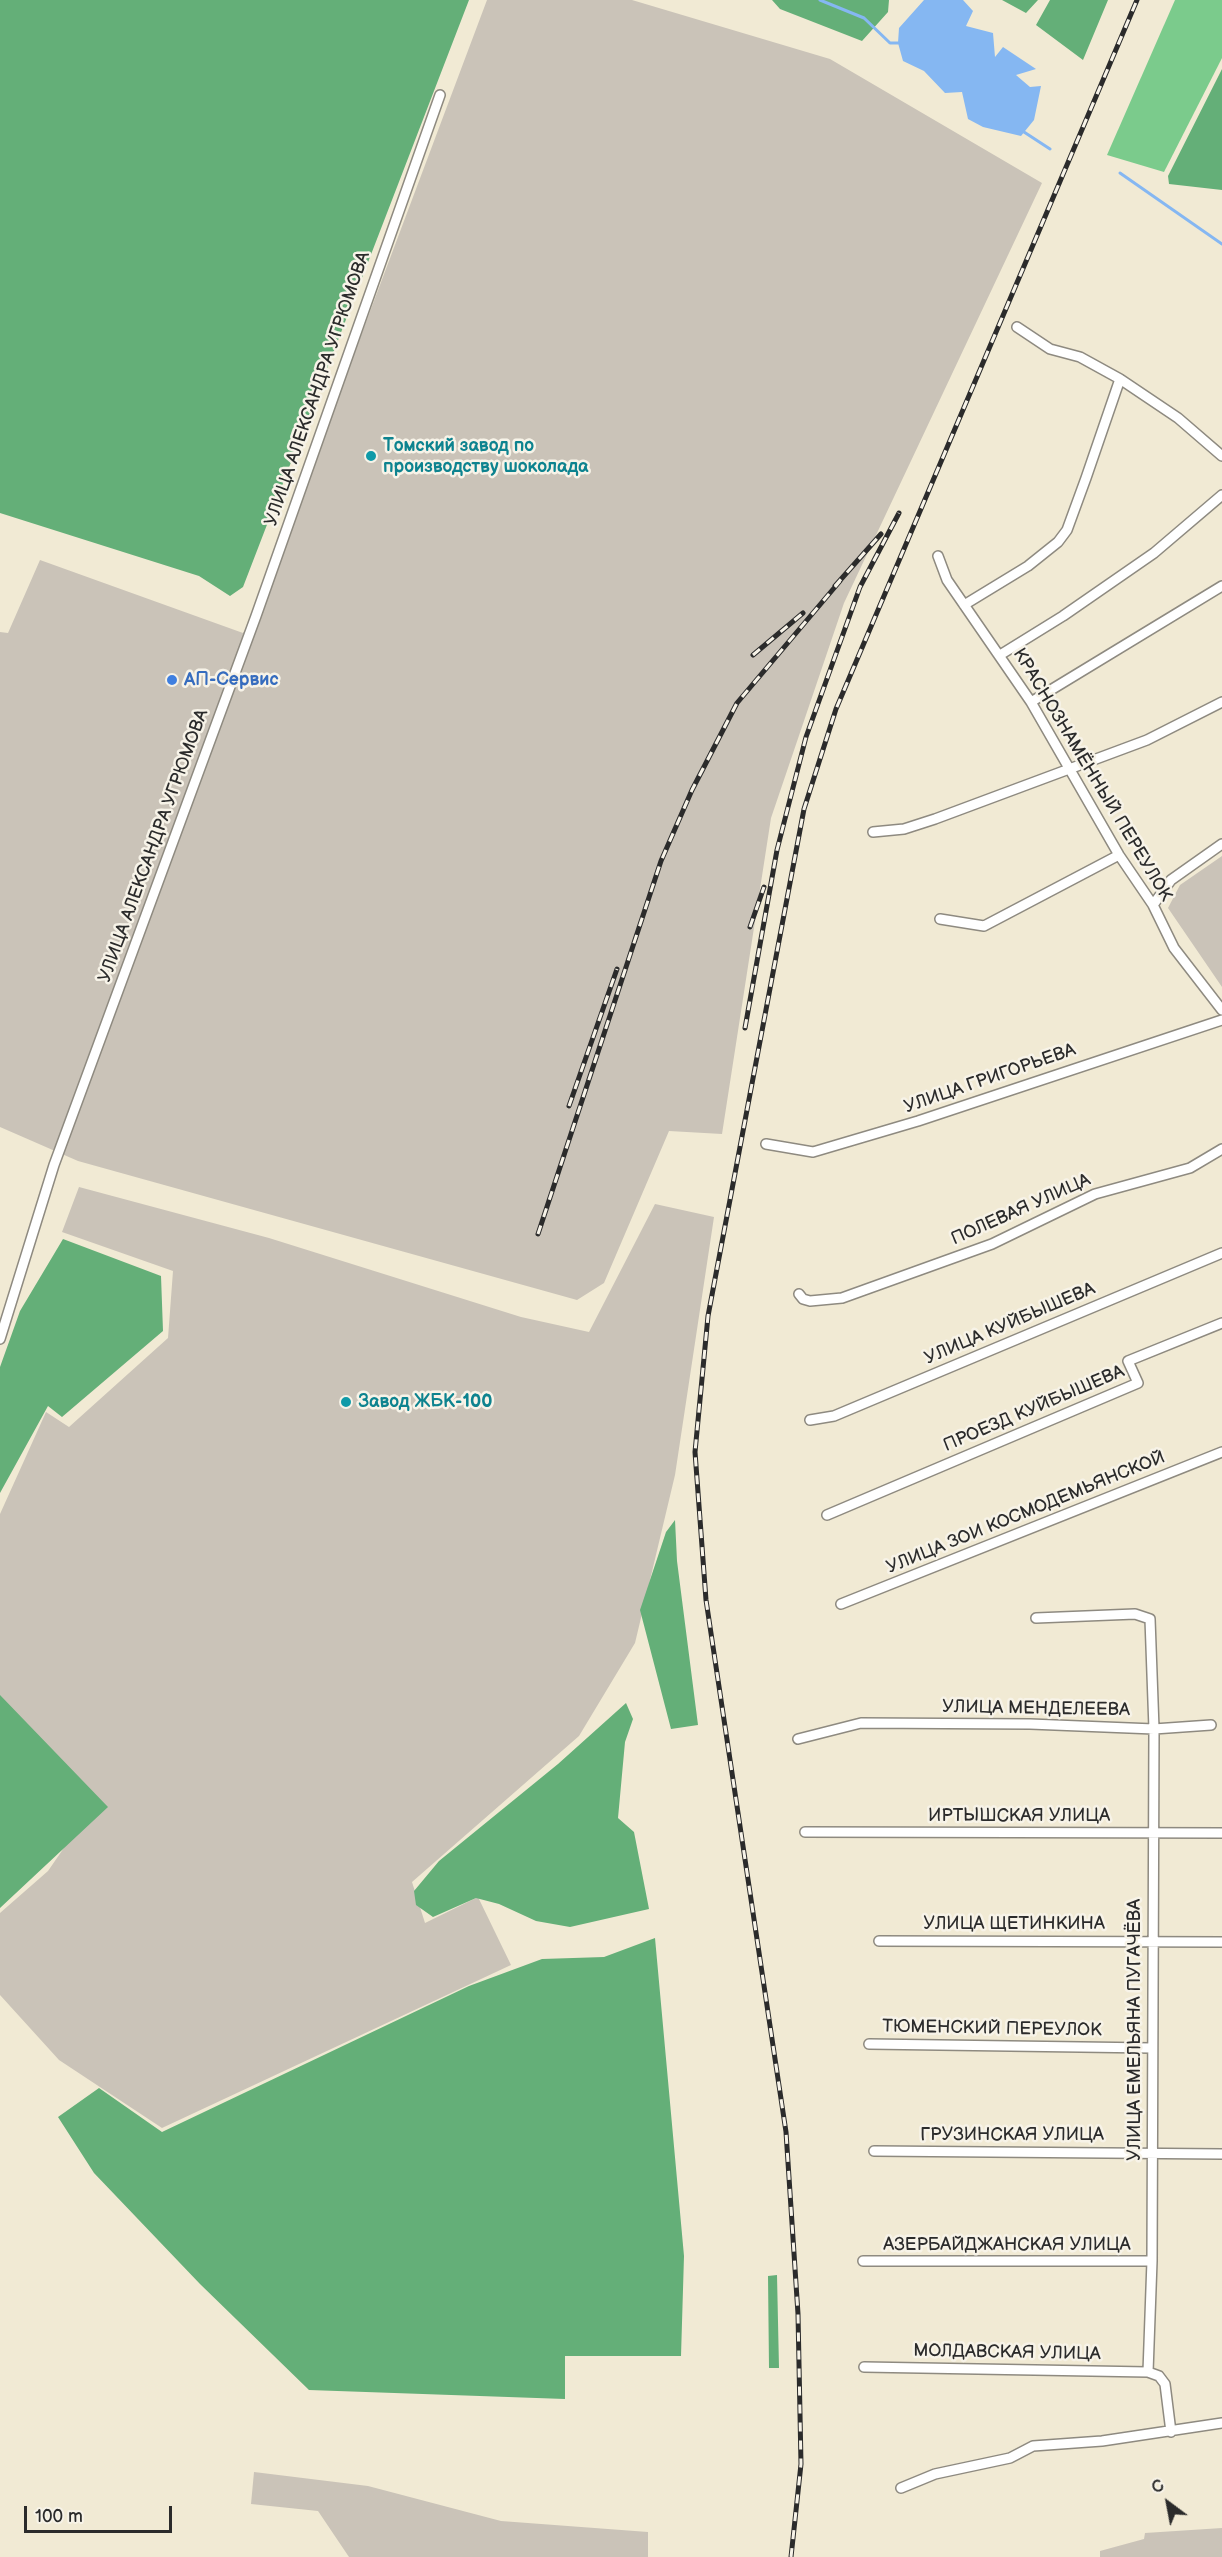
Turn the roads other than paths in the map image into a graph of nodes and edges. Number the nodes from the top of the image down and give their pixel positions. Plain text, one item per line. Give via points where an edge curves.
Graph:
1 (440, 95) dead end
2 (1017, 327) dead end
3 (1120, 379) junction
4 (1222, 456) edge
5 (1222, 495) edge
6 (938, 556) dead end
7 (1222, 586) edge
8 (964, 605) junction
9 (1000, 655) junction
10 (1031, 702) junction
11 (1222, 702) edge
12 (1069, 768) junction
13 (873, 832) dead end
14 (1222, 843) edge
15 (1119, 855) junction
16 (1153, 905) junction
17 (940, 919) dead end
18 (1222, 1010) edge
19 (1222, 1020) edge
20 (766, 1144) dead end
21 (1222, 1149) edge
22 (1222, 1253) edge
23 (799, 1294) dead end
24 (1222, 1323) edge
25 (0, 1339) edge
26 (810, 1420) dead end
27 (1222, 1452) edge
28 (827, 1515) dead end
29 (842, 1604) dead end
30 (1036, 1618) dead end
31 (1211, 1725) dead end
32 (1154, 1729) junction
33 (798, 1739) dead end
34 (805, 1832) dead end
35 (1152, 1832) junction
36 (1222, 1833) edge
37 (1152, 1940) junction
38 (879, 1941) dead end
39 (1222, 1942) edge
40 (868, 2044) dead end
41 (1151, 2048) junction
42 (874, 2151) dead end
43 (1151, 2152) junction
44 (1222, 2154) edge
45 (863, 2261) dead end
46 (1152, 2262) junction
47 (864, 2367) dead end
48 (1148, 2372) junction
49 (1222, 2423) edge
50 (1171, 2432) junction
51 (901, 2488) dead end

1 - 25 street, УЛИЦА АЛЕКСАНДРА УГРЮМОВА via 256,616 54,1165
2 - 3 street via 1050,349 1080,357
3 - 4 street via 1178,418
3 - 8 street via 1086,478 1058,542 1028,566
5 - 9 street via 1154,553
6 - 8 street, КРАСНОЗНАМЁННЫЙ ПЕРЕУЛОК via 947,580
7 - 10 street
8 - 9 street, КРАСНОЗНАМЁННЫЙ ПЕРЕУЛОК
9 - 10 street, КРАСНОЗНАМЁННЫЙ ПЕРЕУЛОК
10 - 12 street, КРАСНОЗНАМЁННЫЙ ПЕРЕУЛОК
11 - 12 street via 1148,740
12 - 13 street via 935,819
12 - 15 street, КРАСНОЗНАМЁННЫЙ ПЕРЕУЛОК
14 - 16 street via 1171,880
15 - 16 street, КРАСНОЗНАМЁННЫЙ ПЕРЕУЛОК
15 - 17 street via 984,926
16 - 18 street, КРАСНОЗНАМЁННЫЙ ПЕРЕУЛОК via 1174,948
19 - 20 street, УЛИЦА ГРИГОРЬЕВА via 813,1152
21 - 23 street, ПОЛЕВАЯ УЛИЦА via 1190,1168 1095,1194 992,1244 842,1298 810,1301
22 - 26 street, УЛИЦА КУЙБЫШЕВА via 834,1416
24 - 28 street, ПРОЕЗД КУЙБЫШЕВА via 1128,1361 1138,1383
27 - 29 street, УЛИЦА ЗОИ КОСМОДЕМЬЯНСКОЙ
30 - 32 street, УЛИЦА ЕМЕЛЬЯНА ПУГАЧЁВА via 1135,1614 1150,1619
31 - 32 street, УЛИЦА МЕНДЕЛЕЕВА
32 - 33 street, УЛИЦА МЕНДЕЛЕЕВА via 861,1724
32 - 35 street, УЛИЦА ЕМЕЛЬЯНА ПУГАЧЁВА
34 - 35 street, ИРТЫШСКАЯ УЛИЦА
35 - 36 street, ИРТЫШСКАЯ УЛИЦА
35 - 37 street, УЛИЦА ЕМЕЛЬЯНА ПУГАЧЁВА
37 - 38 street, УЛИЦА ЩЕТИНКИНА
37 - 39 street, УЛИЦА ЩЕТИНКИНА
37 - 41 street, УЛИЦА ЕМЕЛЬЯНА ПУГАЧЁВА
40 - 41 street, ТЮМЕНСКИЙ ПЕРЕУЛОК
41 - 43 street, УЛИЦА ЕМЕЛЬЯНА ПУГАЧЁВА
42 - 43 street, ГРУЗИНСКАЯ УЛИЦА
43 - 44 street, ГРУЗИНСКАЯ УЛИЦА
43 - 46 street, УЛИЦА ЕМЕЛЬЯНА ПУГАЧЁВА
45 - 46 street, АЗЕРБАЙДЖАНСКАЯ УЛИЦА
46 - 48 street, УЛИЦА ЕМЕЛЬЯНА ПУГАЧЁВА
47 - 48 street, МОЛДАВСКАЯ УЛИЦА
48 - 50 street via 1159,2376 1165,2384
49 - 50 street
50 - 51 street via 1033,2446 1011,2458 935,2474

